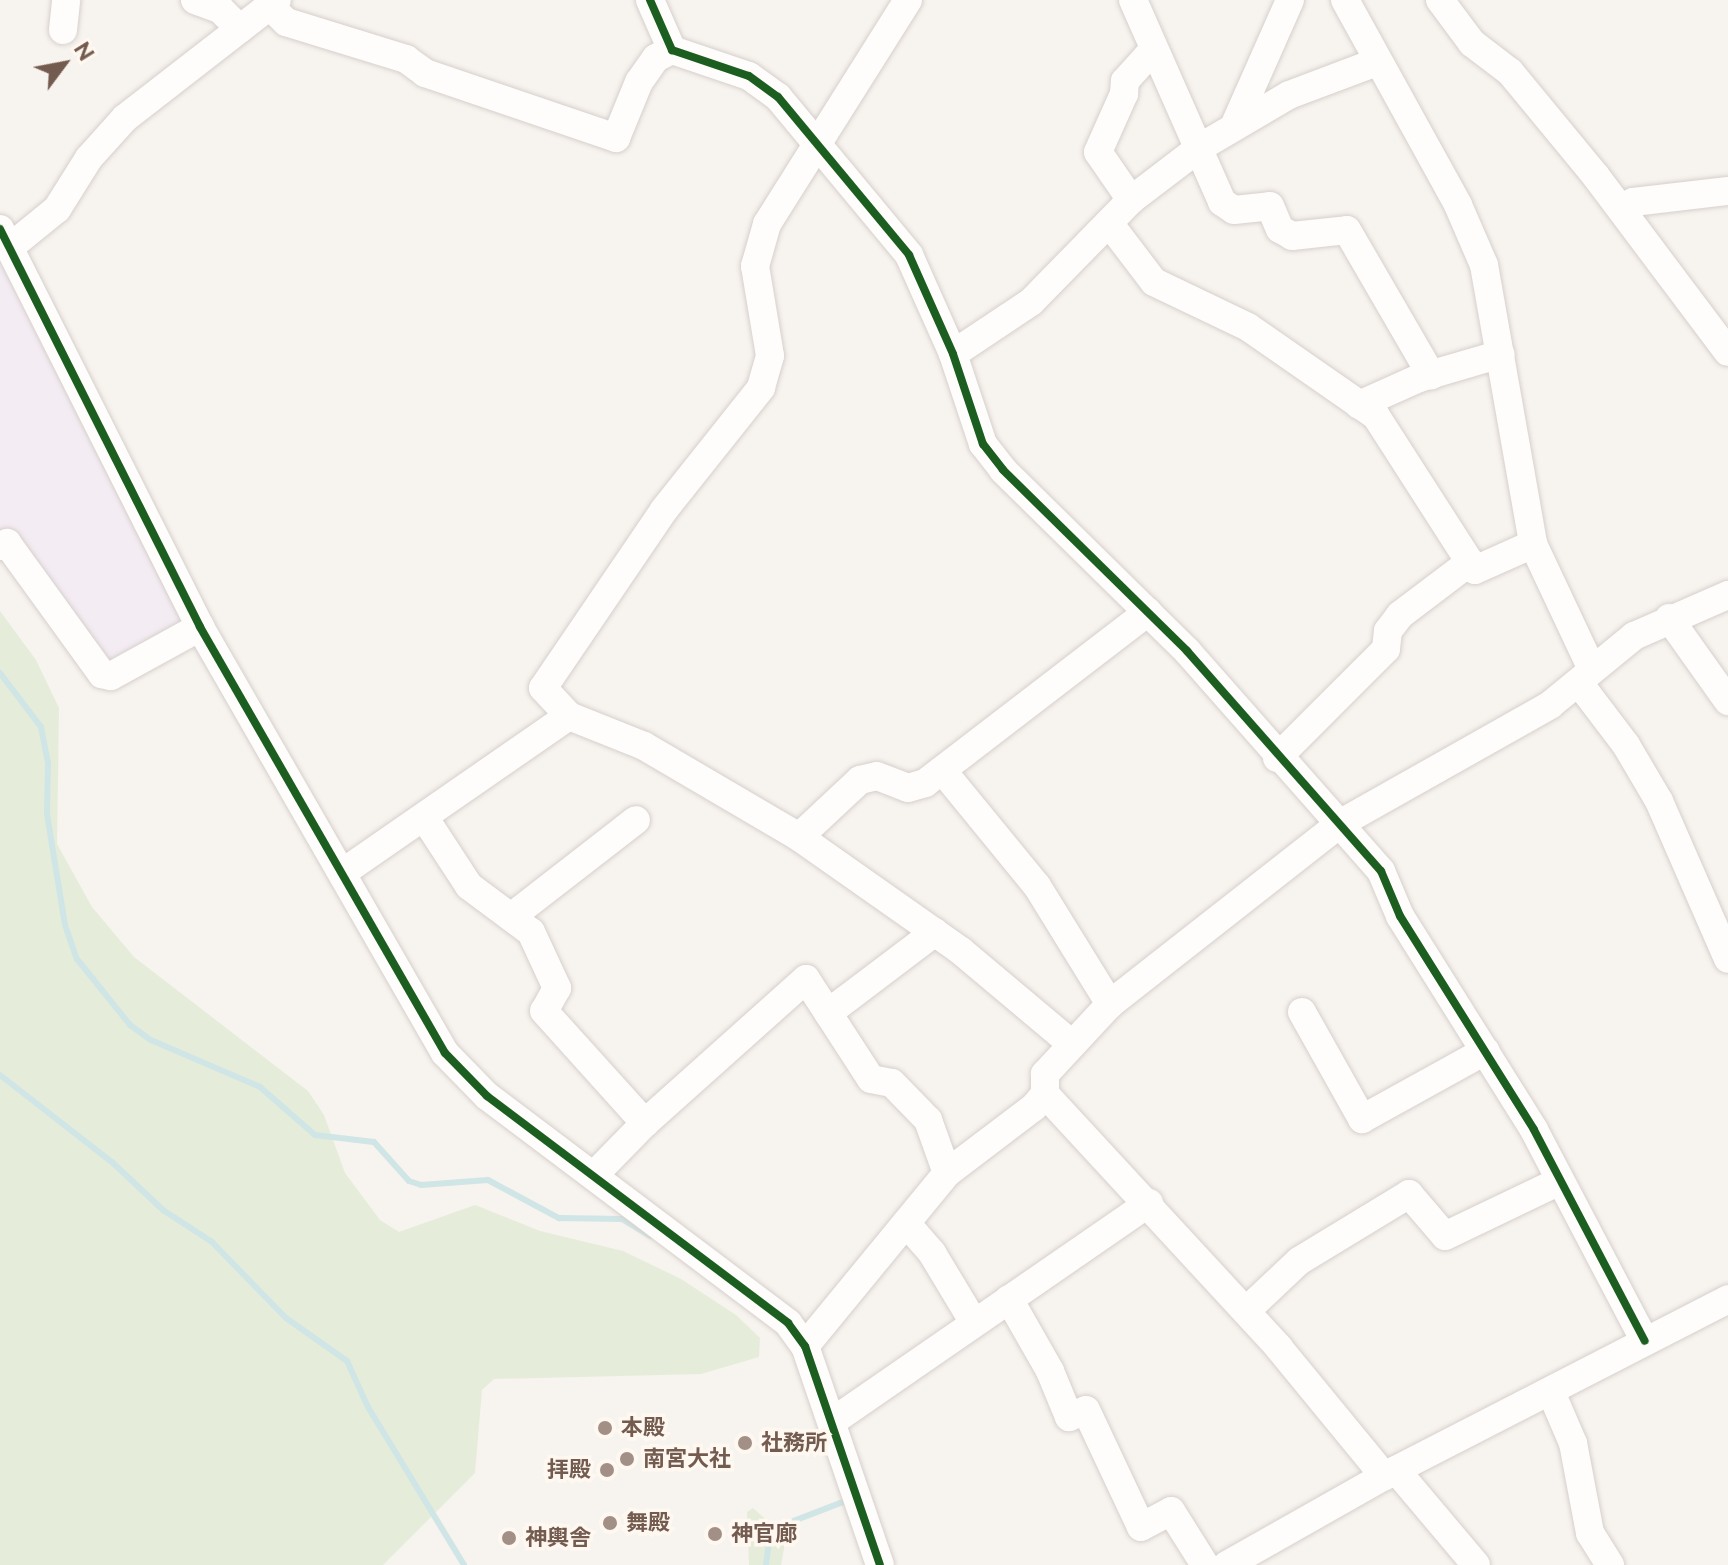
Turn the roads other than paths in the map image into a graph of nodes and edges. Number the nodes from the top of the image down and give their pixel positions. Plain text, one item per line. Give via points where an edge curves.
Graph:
1 (66, 0) edge
2 (195, 0) edge
3 (650, 0) edge
4 (908, 0) edge
5 (1133, 0) edge
6 (1290, 0) edge
7 (1345, 0) edge
8 (1440, 0) edge
9 (274, 3) edge
10 (240, 29) junction
11 (63, 30) dead end
12 (672, 50) junction
13 (1152, 51) junction
14 (1377, 62) junction
15 (1236, 122) junction
16 (1199, 148) junction
17 (817, 150) junction
18 (1728, 191) edge
19 (1131, 200) junction
20 (1621, 209) junction
21 (1109, 223) junction
22 (4, 239) edge
23 (1728, 352) edge
24 (953, 354) junction
25 (1501, 354) junction
26 (1431, 375) junction
27 (1359, 405) junction
28 (1533, 544) junction
29 (0, 546) edge
30 (1470, 562) junction
31 (1728, 595) edge
32 (1148, 612) junction
33 (1669, 618) junction
34 (200, 627) junction
35 (1585, 675) junction
36 (1728, 701) edge
37 (569, 716) junction
38 (1277, 758) junction
39 (942, 770) junction
40 (424, 817) junction
41 (636, 820) dead end
42 (1341, 823) junction
43 (799, 837) junction
44 (342, 873) junction
45 (1717, 899) edge
46 (511, 917) junction
47 (935, 932) junction
48 (1728, 959) edge
49 (1110, 1004) junction
50 (1302, 1012) dead end
51 (828, 1013) junction
52 (1072, 1044) junction
53 (1485, 1051) junction
54 (1045, 1094) junction
55 (645, 1123) junction
56 (947, 1173) junction
57 (595, 1174) junction
58 (1560, 1181) junction
59 (1149, 1203) junction
60 (906, 1223) junction
61 (1009, 1299) junction
62 (1728, 1299) edge
63 (1246, 1311) junction
64 (973, 1321) junction
65 (1645, 1341) junction
66 (805, 1346) junction
67 (1551, 1392) junction
68 (833, 1421) junction
69 (1390, 1473) junction
70 (880, 1565) edge
71 (1205, 1565) edge
72 (1227, 1565) edge
73 (1476, 1565) edge
74 (1610, 1565) edge

1 - 11 street
2 - 10 street via 220,9
3 - 12 street
4 - 17 street
5 - 13 street
6 - 15 street
7 - 14 street
8 - 20 street via 1472,43 1510,72
9 - 10 street
9 - 12 street via 286,22 406,59 425,73 616,138 639,82 656,58
10 - 22 street via 125,118 89,158 57,209
12 - 17 street via 749,76 778,97
13 - 16 street
13 - 19 street via 1125,81 1098,152
14 - 15 street
14 - 25 street via 1458,205 1484,265
15 - 16 street
16 - 19 street
16 - 26 street via 1222,202 1234,210 1270,206 1280,229 1292,236 1347,230
17 - 24 street via 909,255
17 - 37 street via 767,224 755,266 770,356 761,388 664,510 543,688
18 - 20 street via 1633,202
19 - 21 street
20 - 23 street
21 - 24 street via 1031,302
21 - 27 street via 1154,282 1248,327
22 - 34 street
24 - 32 street via 989,453
25 - 26 street
25 - 28 street
26 - 27 street
27 - 30 street via 1376,416
28 - 30 street via 1475,570
28 - 35 street
29 - 34 street via 7,543 102,674 111,676
30 - 38 street via 1400,615 1388,631 1386,649
31 - 33 street
32 - 38 street
32 - 39 street
33 - 35 street
33 - 36 street
34 - 44 street
35 - 42 street via 1473,752
35 - 45 street
37 - 40 street
37 - 43 street via 644,746
38 - 42 street
39 - 43 street via 908,788 877,776 860,780
39 - 49 street via 1037,886
40 - 44 street
40 - 46 street via 469,886
41 - 46 street
42 - 49 street
42 - 53 street via 1381,871 1400,916
43 - 47 street
44 - 57 street via 458,1071
45 - 48 street
46 - 55 street via 531,932 557,988 544,1011 579,1056
47 - 51 street
47 - 52 street
49 - 52 street
50 - 53 street via 1362,1119
51 - 55 street via 806,979
51 - 56 street via 871,1079 892,1083 928,1120
52 - 54 street via 1045,1074
53 - 58 street
54 - 56 street
54 - 59 street
55 - 57 street
56 - 60 street
57 - 66 street via 766,1301
58 - 63 street via 1445,1236 1409,1194 1299,1261
58 - 65 street
59 - 61 street
59 - 63 street
60 - 64 street via 932,1253
60 - 66 street
61 - 64 street
61 - 71 street via 1069,1417 1086,1410 1141,1527 1171,1511
62 - 65 street
63 - 69 street
64 - 68 street
65 - 67 street
66 - 68 street
67 - 69 street
67 - 74 street via 1573,1443 1590,1533
68 - 70 street
69 - 72 street
69 - 73 street

